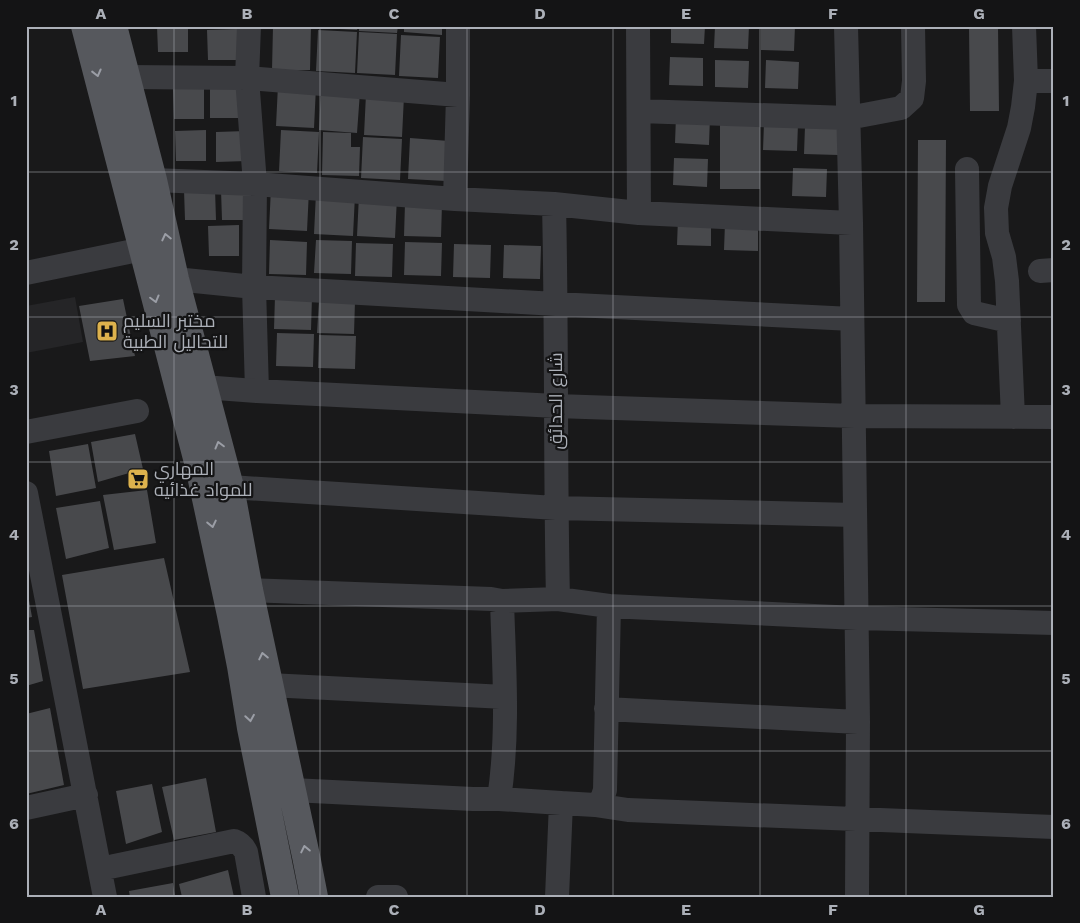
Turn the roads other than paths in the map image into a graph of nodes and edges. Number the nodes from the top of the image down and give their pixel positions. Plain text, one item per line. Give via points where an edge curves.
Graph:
1 (85, 26) edge
2 (113, 26) edge
3 (249, 26) edge
4 (458, 26) edge
5 (638, 26) edge
6 (846, 26) edge
7 (913, 26) edge
8 (1024, 26) edge
9 (127, 77) junction
10 (247, 78) junction
11 (1026, 81) junction
12 (1054, 81) edge
13 (458, 95) junction
14 (639, 111) junction
15 (848, 118) junction
16 (967, 169) dead end
17 (153, 180) junction
18 (255, 184) junction
19 (455, 200) junction
20 (554, 204) junction
21 (639, 213) junction
22 (851, 222) junction
23 (143, 250) junction
24 (26, 273) edge
25 (175, 280) junction
26 (254, 287) junction
27 (556, 304) junction
28 (852, 318) junction
29 (1009, 321) junction
30 (203, 387) junction
31 (257, 391) junction
32 (556, 406) junction
33 (137, 412) dead end
34 (854, 416) junction
35 (1013, 417) junction
36 (1054, 417) edge
37 (26, 432) edge
38 (230, 487) junction
39 (26, 493) edge
40 (556, 508) junction
41 (855, 514) junction
42 (249, 590) junction
43 (558, 599) junction
44 (502, 601) junction
45 (609, 606) junction
46 (857, 618) junction
47 (1054, 624) edge
48 (269, 685) junction
49 (505, 697) junction
50 (606, 709) junction
51 (858, 722) junction
52 (292, 790) junction
53 (86, 795) junction
54 (499, 798) junction
55 (561, 803) junction
56 (595, 805) junction
57 (26, 808) edge
58 (858, 819) junction
59 (1054, 827) edge
60 (100, 869) junction
61 (105, 897) edge
62 (254, 897) edge
63 (284, 897) edge
64 (314, 897) edge
65 (378, 897) edge
66 (396, 897) edge
67 (556, 897) edge
68 (857, 897) edge

1 -> 23 main road
2 - 9 main road
3 - 10 street
4 - 13 street
5 - 14 street
6 - 15 street
7 - 15 street via 912,98 901,108
8 - 11 street
9 - 10 street
9 - 17 main road
10 - 13 street
10 - 18 street
11 - 12 street
11 - 29 street via 1019,128 996,208 997,233 1006,273
13 - 19 street
14 - 15 street
14 - 21 street
15 - 22 street
16 - 29 street via 970,305 974,313
17 - 18 street
25 -> 17 main road
18 - 19 street
18 - 26 street
19 - 20 street
20 - 21 street
20 - 27 street, شارع الحدائق
21 - 22 street
22 - 28 street
23 - 24 street
23 -> 63 main road via 213,529
25 - 26 street
25 - 30 main road
26 - 27 street
26 - 31 street
27 - 28 street
27 - 32 street, شارع الحدائق
28 - 34 street
29 - 35 street
30 - 31 street
38 -> 30 main road
31 - 32 street
32 - 34 street
32 - 40 street, شارع الحدائق
33 - 37 street
34 - 35 street
34 - 41 street
35 - 36 street
38 - 40 street
38 - 42 main road
39 - 53 street
40 - 41 street
40 - 43 street, شارع الحدائق
41 - 46 street
42 - 44 street
48 -> 42 main road
43 - 44 street
43 - 45 street
44 - 49 street
45 - 46 street
45 - 50 street
46 - 47 street
46 - 51 street
48 - 49 street
48 - 52 main road
49 - 54 street
50 - 51 street
50 - 56 street via 606,784 602,799
51 - 58 street
52 - 54 street
64 -> 52 main road
53 - 57 street
53 - 60 street
54 - 55 street
55 - 56 street
55 - 67 street
56 - 58 street via 628,810
58 - 59 street
58 - 68 street
60 - 61 street
60 - 62 street via 234,841 244,846
65 - 66 street

